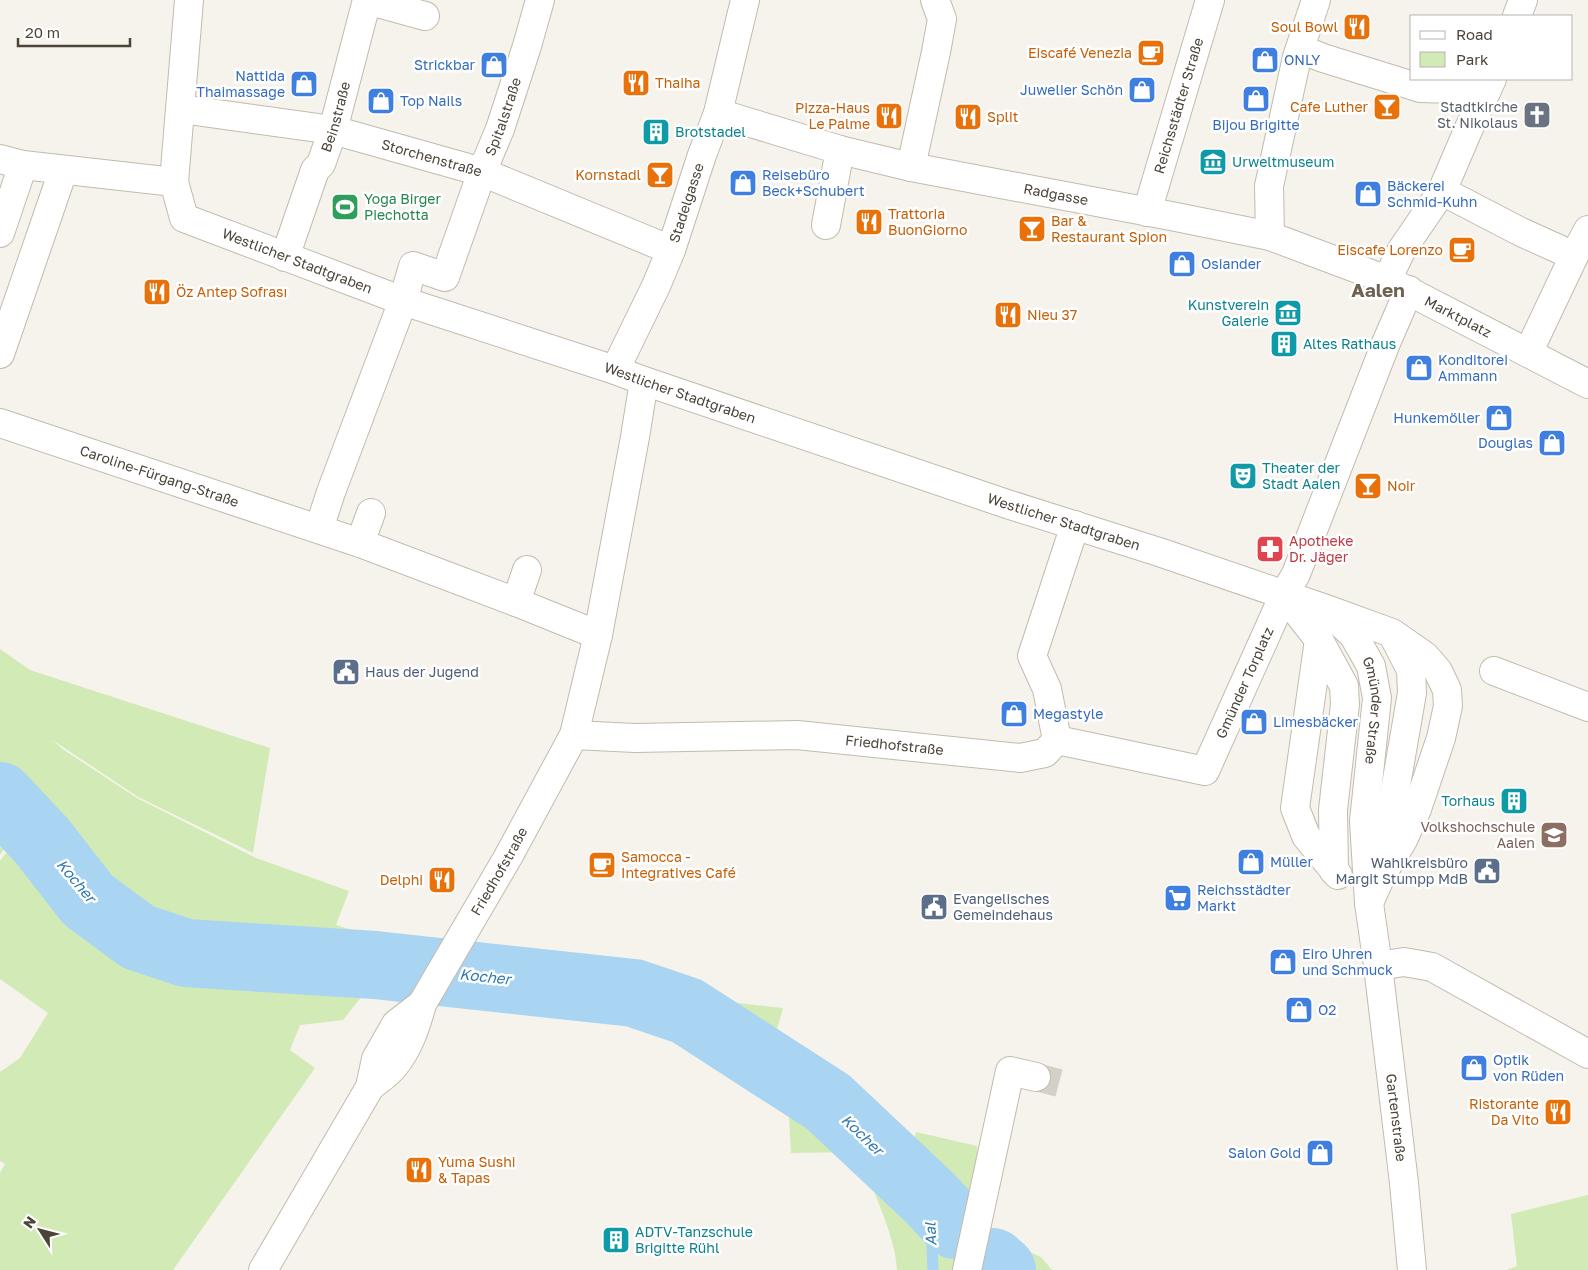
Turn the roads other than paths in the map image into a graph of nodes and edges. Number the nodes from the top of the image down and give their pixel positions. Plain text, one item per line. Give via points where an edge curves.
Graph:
1 (189, 0) edge
2 (540, 0) edge
3 (746, 0) edge
4 (936, 0) edge
5 (1210, 0) edge
6 (1522, 0) edge
7 (1314, 1) edge
8 (1517, 15) edge
9 (425, 16) dead end
10 (1300, 49) junction
11 (1489, 84) edge
12 (181, 109) junction
13 (718, 113) junction
14 (333, 130) junction
15 (840, 150) junction
16 (11, 162) edge
17 (911, 167) junction
18 (63, 171) junction
19 (482, 172) junction
20 (174, 182) junction
21 (1442, 191) junction
22 (1147, 212) junction
23 (826, 225) dead end
24 (1588, 230) edge
25 (0, 233) edge
26 (1270, 236) junction
27 (671, 250) junction
28 (1574, 256) junction
29 (285, 257) junction
30 (1398, 285) junction
31 (403, 301) junction
32 (1528, 353) junction
33 (0, 354) edge
34 (615, 370) junction
35 (644, 381) junction
36 (1588, 384) edge
37 (0, 423) edge
38 (371, 514) dead end
39 (1075, 525) junction
40 (319, 529) junction
41 (360, 543) junction
42 (527, 570) dead end
43 (1284, 595) junction
44 (516, 602) junction
45 (1326, 609) junction
46 (1392, 633) junction
47 (598, 635) junction
48 (1319, 640) junction
49 (1494, 671) dead end
50 (1588, 707) edge
51 (574, 735) junction
52 (1057, 740) junction
53 (1334, 871) junction
54 (1380, 876) junction
55 (1368, 903) junction
56 (1378, 966) junction
57 (1588, 1054) edge
58 (1036, 1077) tunnel mouth
59 (267, 1267) edge
60 (967, 1270) edge
61 (1412, 1270) edge

1 - 12 street, Westlicher Stadtgraben
2 - 19 street, Spitalstraße via 500,129
3 - 13 street, Stadelgasse
4 - 17 street via 942,18
5 - 22 street, Reichsstädter Straße
6 - 8 street
7 - 10 street
9 - 14 street, Beinstraße via 367,0
10 - 11 street via 1420,88
10 - 26 street via 1269,186
11 - 21 street
12 - 14 street, Storchenstraße
12 - 20 street, Westlicher Stadtgraben
13 - 15 street, Radgasse
13 - 27 street, Stadelgasse
14 - 19 street, Storchenstraße
14 - 29 street, Beinstraße via 321,164 315,170
15 - 17 street, Radgasse
15 - 23 street
16 - 18 street
16 - 25 street
17 - 22 street, Radgasse
18 - 20 street
18 - 33 street
19 - 27 street, Storchenstraße
19 - 31 street, Spitalstraße via 445,278 413,266
20 - 29 street, Westlicher Stadtgraben via 184,218
21 - 28 street via 1498,215 1521,232
21 - 30 street via 1401,252
22 - 26 street, Radgasse
24 - 28 street
26 - 30 street, Marktplatz
27 - 34 street, Stadelgasse
28 - 32 street
29 - 31 street, Westlicher Stadtgraben
30 - 32 street, Marktplatz
30 - 43 street via 1386,343 1296,574
31 - 34 street, Westlicher Stadtgraben
31 - 40 street
32 - 36 street, Marktplatz
34 - 35 street, Westlicher Stadtgraben
35 - 39 street, Westlicher Stadtgraben
35 - 47 street, Friedhofstraße
37 - 40 street, Caroline-Fürgang-Straße
38 - 41 street
39 - 43 street, Westlicher Stadtgraben
39 - 52 street via 1032,656 1047,689
40 - 41 street, Caroline-Fürgang-Straße
41 - 44 street, Caroline-Fürgang-Straße
42 - 44 street
43 - 45 street, Gmünder Straße
43 - 48 street
43 - 52 street, Gmünder Torplatz via 1205,771
44 - 47 street, Caroline-Fürgang-Straße
45 - 46 street
45 - 55 street, Gmünder Straße via 1354,636 1371,666 1378,698 1364,821
46 - 54 street via 1411,670 1412,693
46 - 54 street via 1425,656 1438,671 1447,690 1448,706 1441,738 1416,809 1403,840
47 - 51 street, Friedhofstraße
48 - 53 street via 1344,686 1345,704 1333,810
48 - 53 street via 1295,808 1306,836
49 - 50 street
51 - 52 street, Friedhofstraße via 635,738 797,735 1020,758 1045,753
51 - 59 street, Friedhofstraße via 508,857 426,997 405,1050 394,1066 370,1087
53 - 55 street
54 - 55 street
55 - 56 street, Gmünder Straße
56 - 57 street via 1404,962 1432,967
56 - 61 street, Gartenstraße
58 - 60 street via 1010,1071

